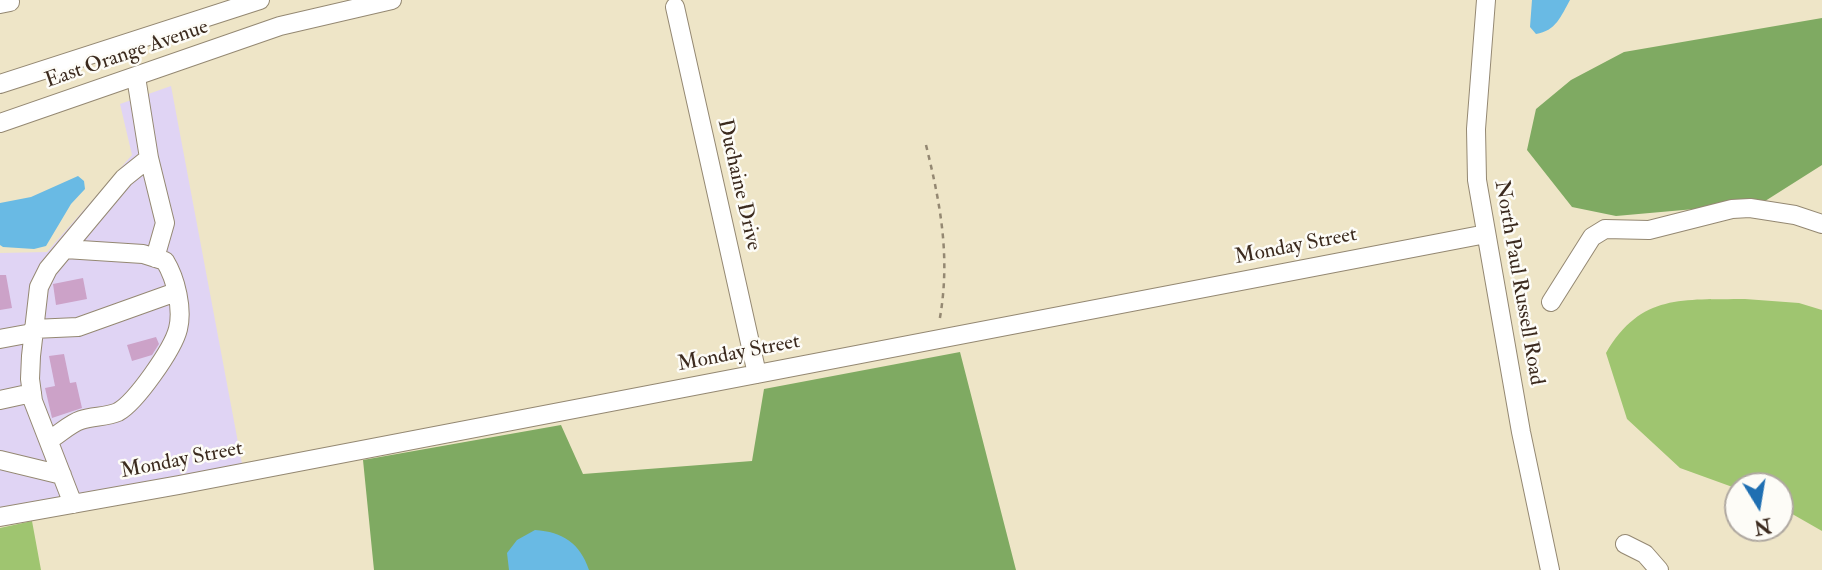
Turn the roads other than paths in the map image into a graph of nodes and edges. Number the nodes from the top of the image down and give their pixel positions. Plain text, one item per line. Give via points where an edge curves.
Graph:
1 (260, 0) edge
2 (392, 0) edge
3 (1486, 0) edge
4 (675, 6) dead end
5 (136, 77) junction
6 (0, 84) edge
7 (0, 123) edge
8 (149, 158) junction
9 (1822, 224) edge
10 (1486, 234) junction
11 (65, 250) junction
12 (155, 258) junction
13 (176, 292) junction
14 (1551, 302) dead end
15 (32, 331) junction
16 (0, 338) edge
17 (757, 374) junction
18 (32, 393) junction
19 (0, 400) edge
20 (49, 440) junction
21 (0, 460) edge
22 (62, 475) junction
23 (73, 504) junction
24 (0, 517) edge
25 (1625, 544) dead end
26 (1550, 570) edge
27 (1659, 570) edge

1 - 6 street, East Orange Avenue
2 - 5 street, East Orange Avenue via 280,26
3 - 10 street, North Paul Russell Road via 1475,155
4 - 17 street, Duchaine Drive
5 - 7 street, East Orange Avenue
5 - 8 street
8 - 11 street via 124,178
8 - 12 street via 165,223
9 - 14 street via 1750,208 1649,230 1605,229 1592,237
10 - 17 street, Monday Street
10 - 26 street, North Paul Russell Road
11 - 12 street
11 - 15 street via 40,287
12 - 13 street via 165,261 172,272
13 - 15 street via 78,327
13 - 20 street via 178,332 143,389 117,412 81,420
15 - 16 street
15 - 18 street
17 - 23 street, Monday Street
18 - 19 street
18 - 20 street
20 - 22 street
21 - 22 street
22 - 23 street
23 - 24 street, Monday Street
25 - 27 street via 1645,554

